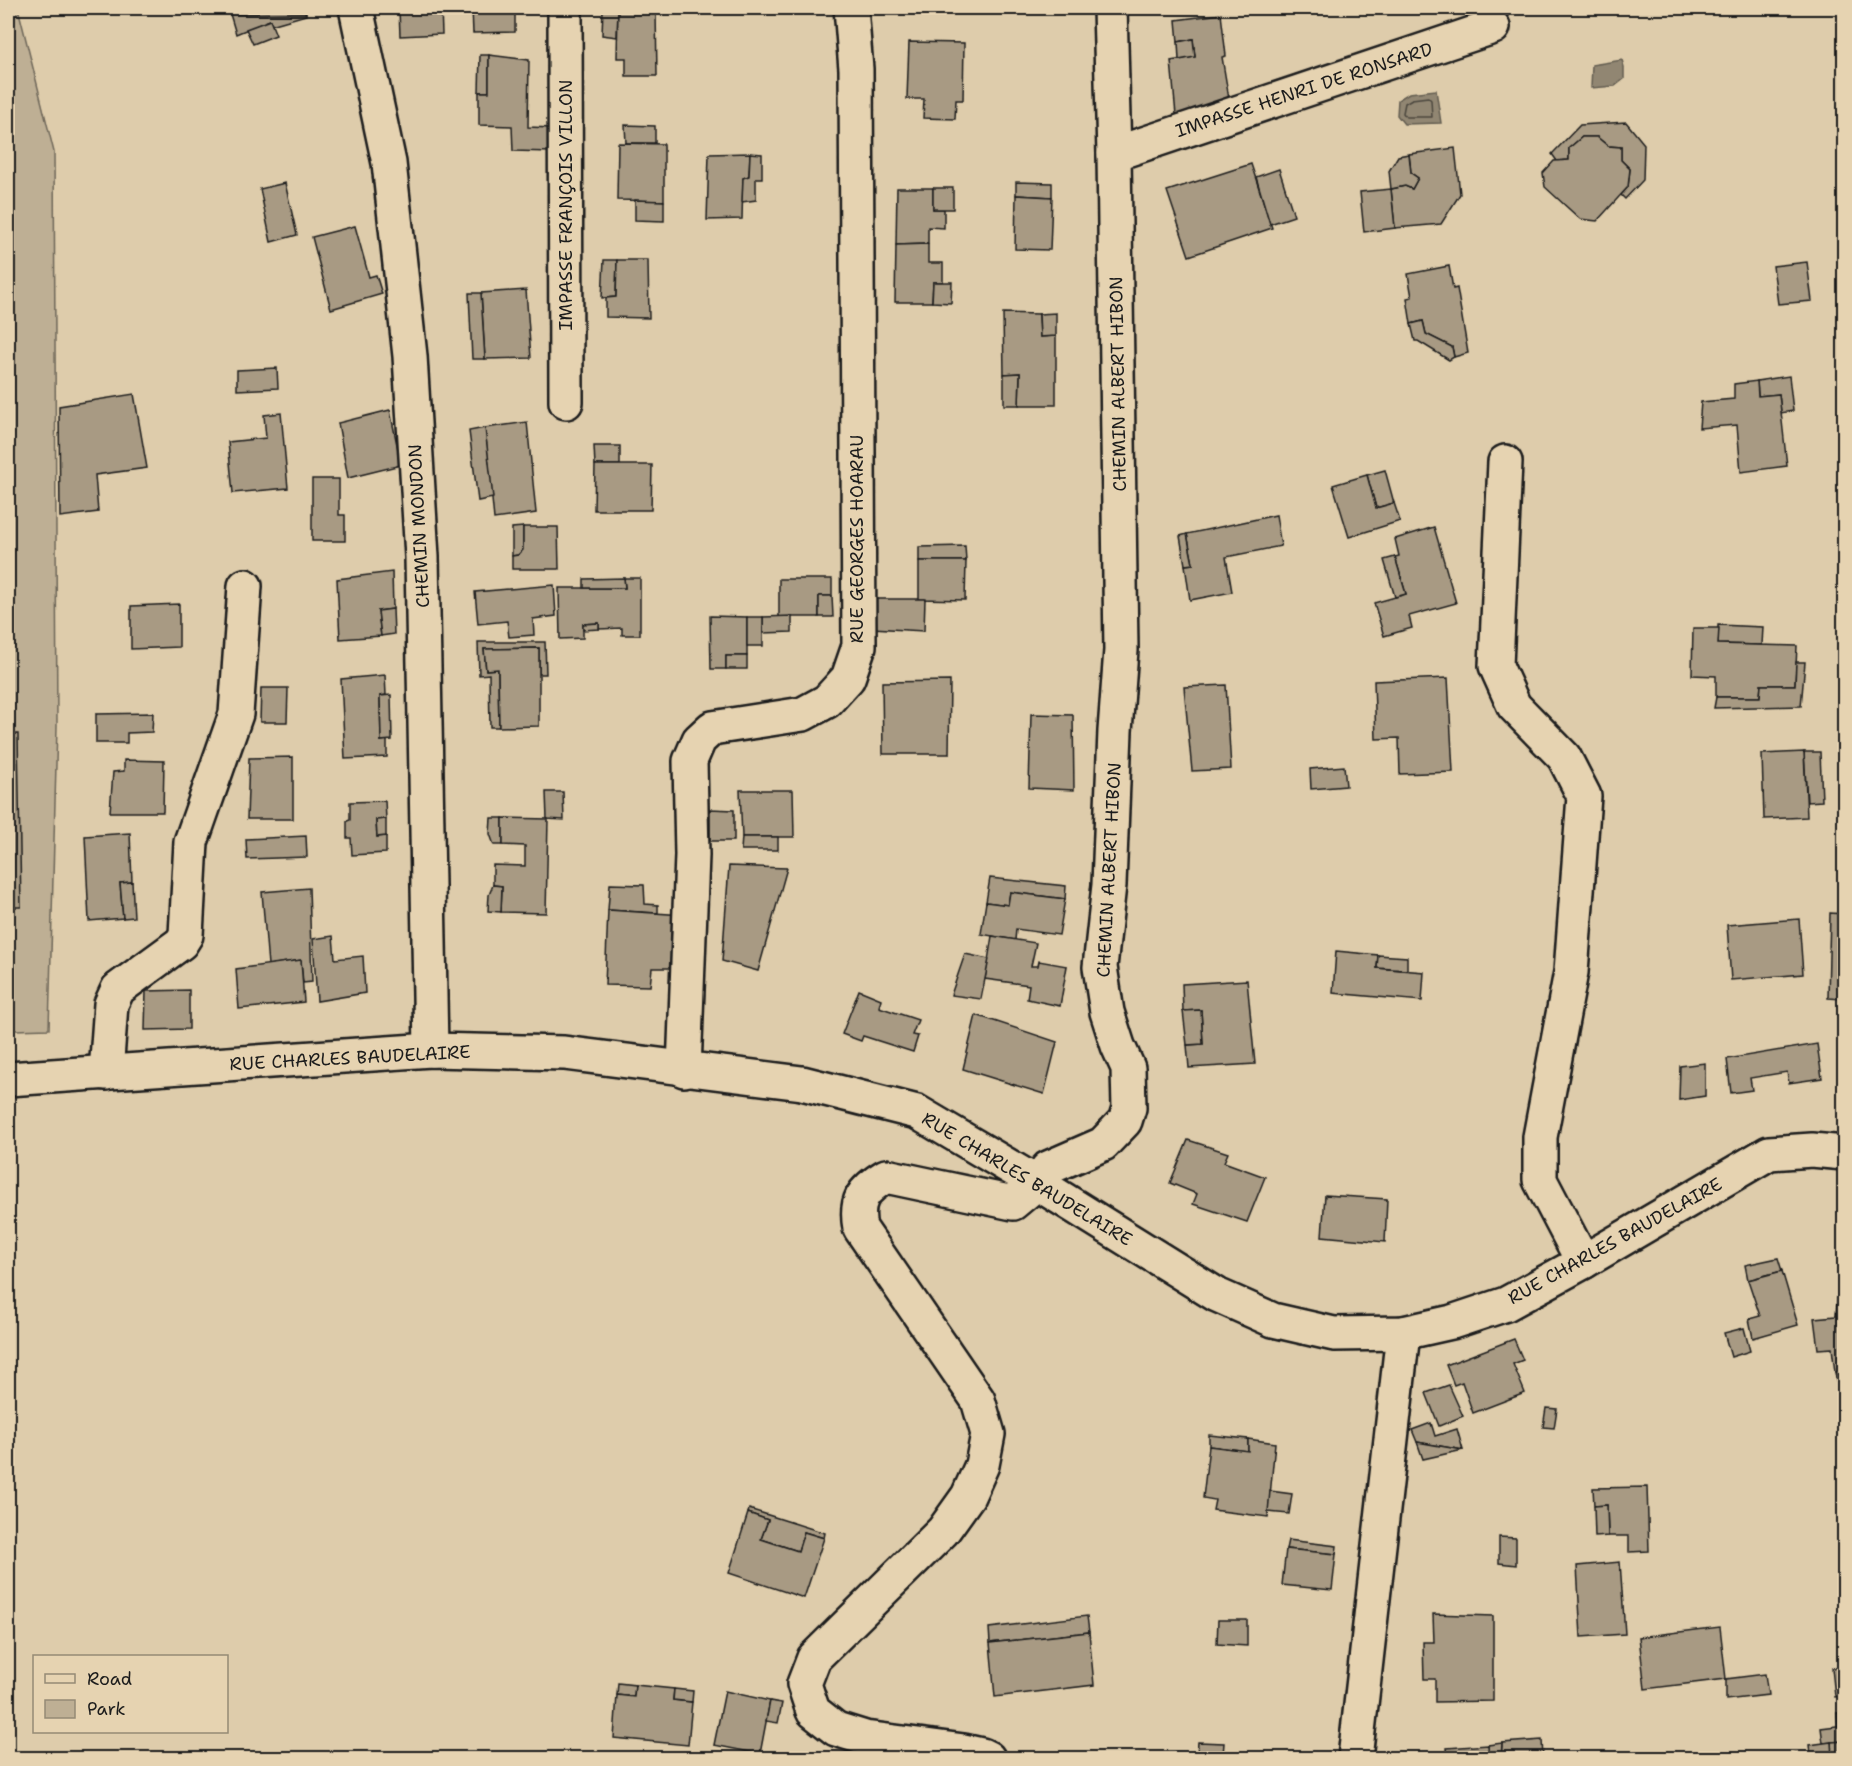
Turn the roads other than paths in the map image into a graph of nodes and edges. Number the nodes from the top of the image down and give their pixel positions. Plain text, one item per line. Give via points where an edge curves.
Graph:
1 (356, 8) edge
2 (565, 8) edge
3 (851, 8) edge
4 (1110, 8) edge
5 (1493, 27) dead end
6 (1114, 154) junction
7 (566, 402) dead end
8 (1505, 462) dead end
9 (245, 586) dead end
10 (431, 1050) junction
11 (684, 1070) junction
12 (106, 1073) junction
13 (8, 1079) edge
14 (1845, 1153) edge
15 (1037, 1183) junction
16 (1583, 1262) junction
17 (1403, 1333) junction
18 (987, 1758) edge
19 (1355, 1758) edge

1 - 10 street, CHEMIN MONDON via 389,163 410,356 422,557
2 - 7 street, IMPASSE FRANÇOIS VILLON
3 - 11 street, RUE GEORGES HOARAU via 856,81 859,646 848,678 827,701 803,714 712,728 699,740 690,761 692,855
4 - 6 street, CHEMIN ALBERT HIBON
5 - 6 street, IMPASSE HENRI DE RONSARD
6 - 15 street, CHEMIN ALBERT HIBON via 1121,650 1109,885 1100,967 1107,1012 1128,1068 1129,1108 1125,1121 1103,1144 1048,1168
8 - 16 street via 1496,666 1514,706 1564,757 1584,796 1571,972 1540,1137 1540,1179
9 - 12 street via 236,714 191,842 186,935 181,944 118,988 111,1004
10 - 11 street, RUE CHARLES BAUDELAIRE via 564,1053
10 - 12 street, RUE CHARLES BAUDELAIRE
11 - 15 street, RUE CHARLES BAUDELAIRE via 802,1083 917,1112
12 - 13 street, RUE CHARLES BAUDELAIRE
14 - 16 street, RUE CHARLES BAUDELAIRE via 1769,1153
15 - 17 street, RUE CHARLES BAUDELAIRE via 1217,1295 1273,1320 1334,1334
15 - 18 street, CHEMIN ALBERT HIBON via 1013,1203 886,1176 861,1196 857,1211 860,1228 978,1400 988,1434 982,1466 968,1496 943,1531 814,1658 804,1684 813,1711 836,1729 865,1738 964,1751
16 - 17 street, RUE CHARLES BAUDELAIRE via 1506,1304
17 - 19 street

